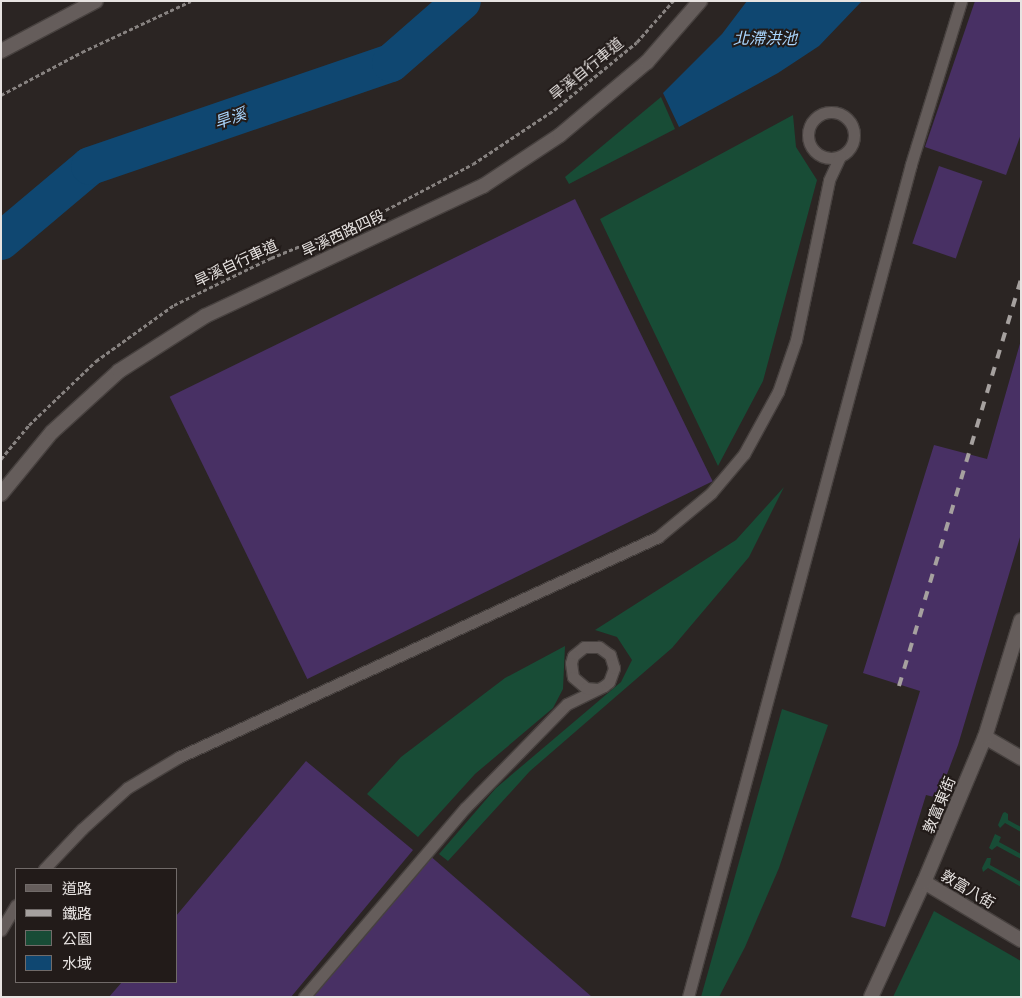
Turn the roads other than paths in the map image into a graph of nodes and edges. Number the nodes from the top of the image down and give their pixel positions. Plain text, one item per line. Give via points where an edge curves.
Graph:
1 (96, 1) edge
2 (700, 1) edge
3 (961, 1) edge
4 (1, 51) edge
5 (818, 154) junction
6 (840, 156) junction
7 (829, 180) junction
8 (1, 494) edge
9 (1021, 620) edge
10 (573, 677) junction
11 (597, 689) junction
12 (567, 704) junction
13 (985, 737) junction
14 (1021, 758) edge
15 (45, 868) edge
16 (924, 882) junction
17 (15, 906) edge
18 (1, 930) edge
19 (1021, 940) edge
20 (304, 997) edge
21 (688, 997) edge
22 (871, 997) edge

1 - 4 street
2 - 8 street, 旱溪西路四段 via 647,62 560,135 483,186 204,316 119,371 52,432
3 - 21 lane via 910,164
5 - 6 lane
5 - 6 lane via 809,142 809,127 818,115 832,112 846,118 854,131 851,145
5 - 7 lane
6 - 7 lane
7 - 15 lane via 796,340 778,392 744,454 712,493 658,537 179,757 127,788
9 - 13 street, 敦富東街
10 - 11 lane via 586,688
10 - 11 lane via 571,663 578,651 584,647 599,646 610,655 614,668 609,682
10 - 12 lane
11 - 12 lane
12 - 20 lane via 465,808
13 - 14 street
13 - 16 street, 敦富東街
16 - 19 street, 敦富八街
16 - 22 street, 敦富東街
17 - 18 lane

